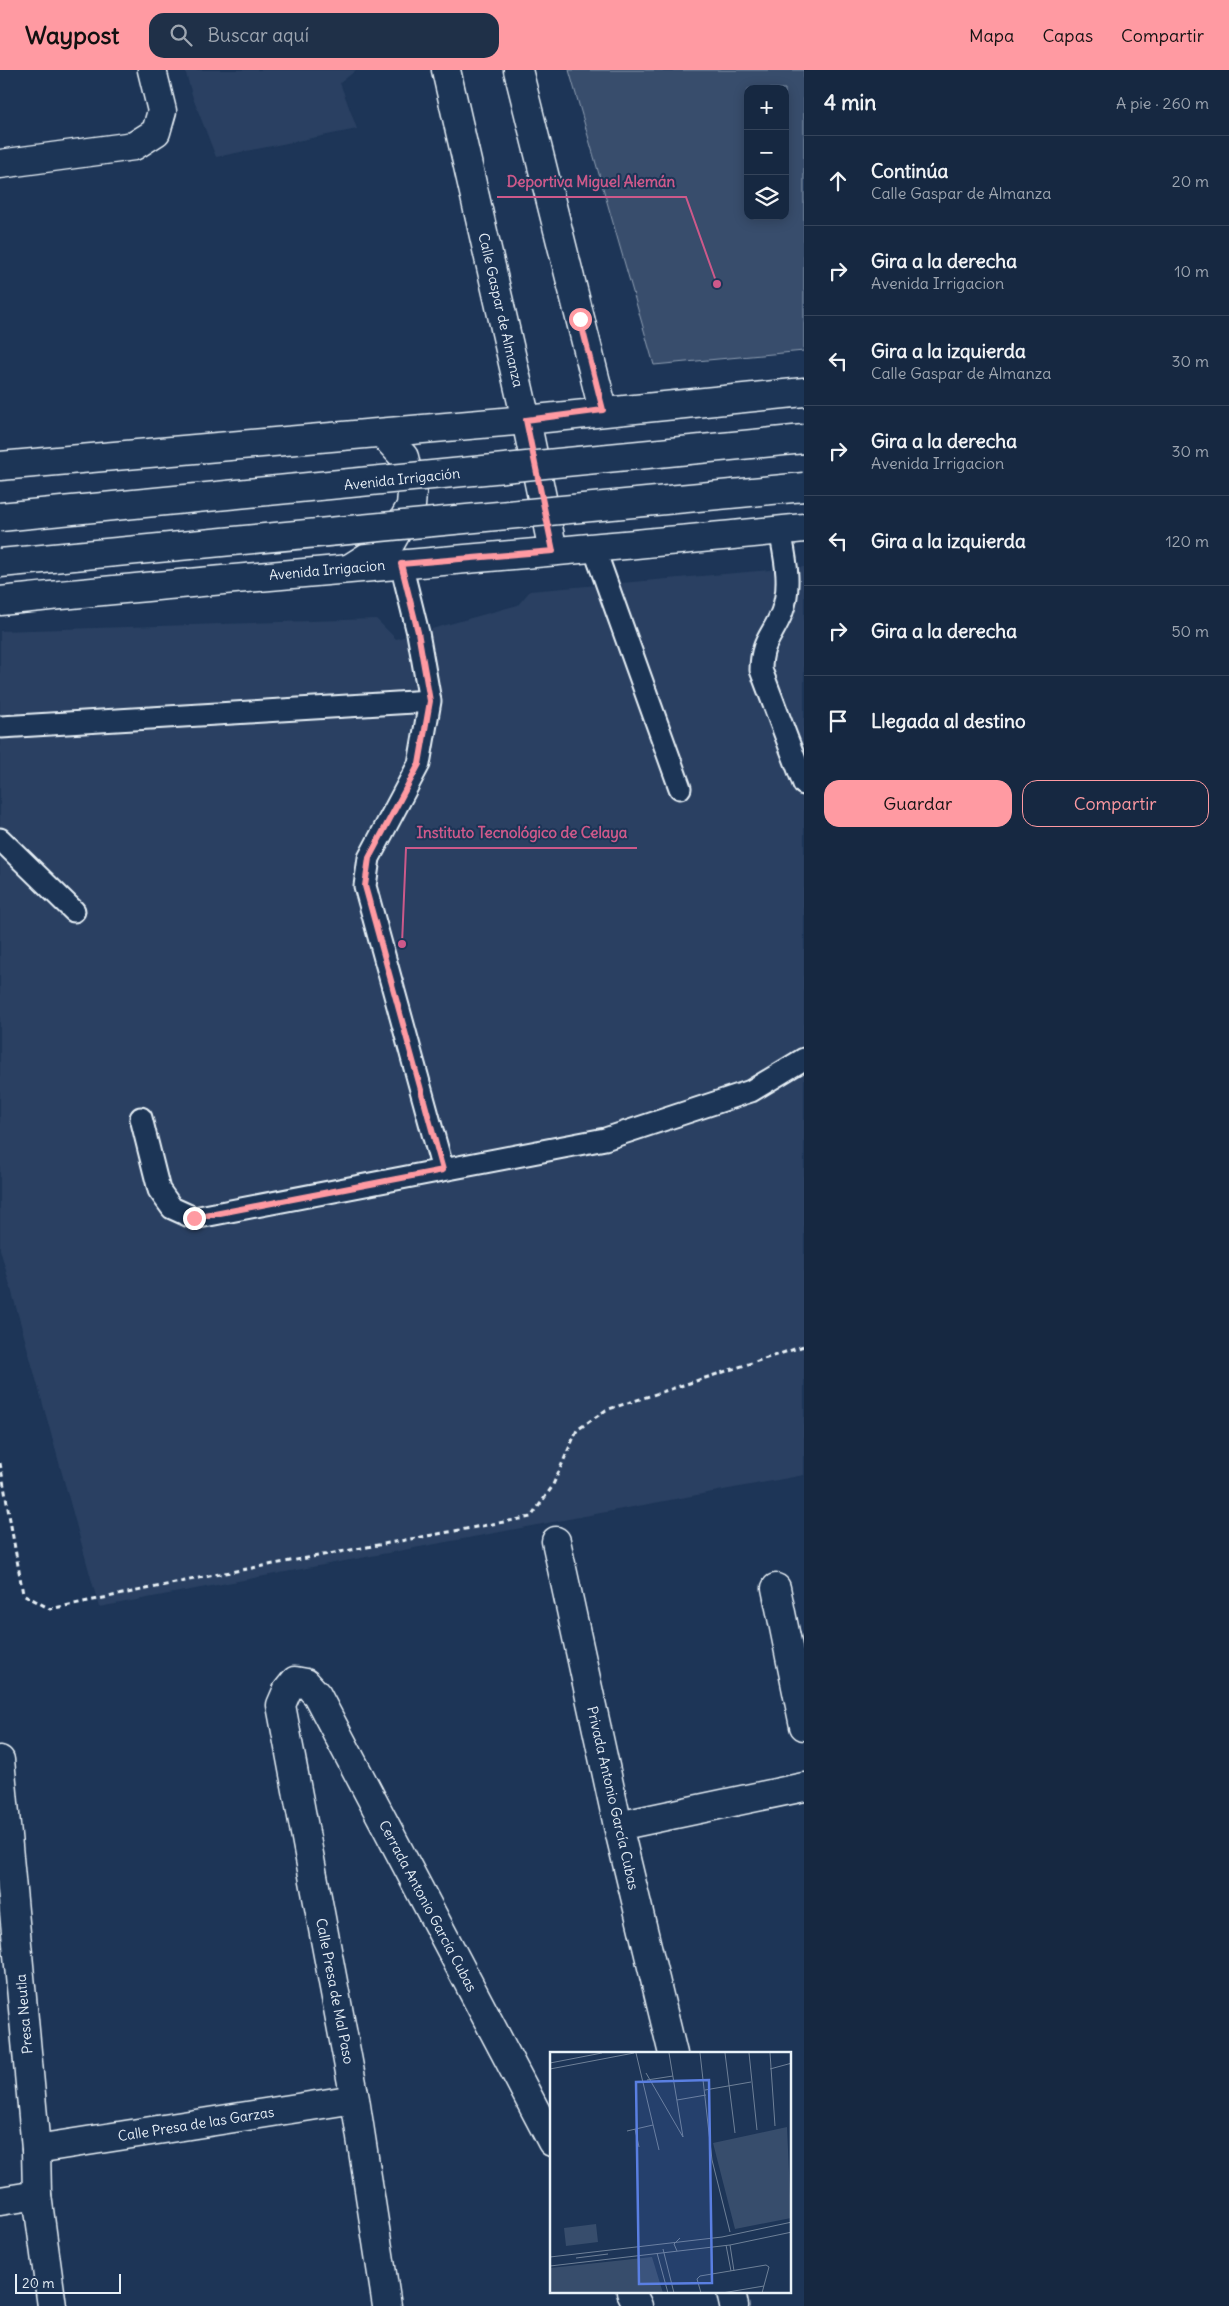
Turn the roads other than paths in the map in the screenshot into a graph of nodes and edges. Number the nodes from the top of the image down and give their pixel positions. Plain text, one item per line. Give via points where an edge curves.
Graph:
1 (152, 70) edge
2 (446, 70) edge
3 (518, 70) edge
4 (0, 164) edge
5 (804, 392) edge
6 (603, 410) junction
7 (526, 420) junction
8 (382, 433) junction
9 (804, 439) edge
10 (0, 466) edge
11 (804, 487) edge
12 (0, 517) edge
13 (792, 529) edge
14 (594, 548) junction
15 (553, 551) junction
16 (0, 563) edge
17 (401, 564) junction
18 (350, 568) junction
19 (0, 601) edge
20 (430, 701) junction
21 (1, 727) edge
22 (804, 784) edge
23 (680, 788) dead end
24 (0, 838) edge
25 (74, 911) dead end
26 (804, 1058) edge
27 (141, 1118) dead end
28 (443, 1170) junction
29 (556, 1541) dead end
30 (776, 1588) dead end
31 (294, 1681) joint
32 (804, 1726) edge
33 (0, 1760) edge
34 (804, 1787) edge
35 (618, 1826) junction
36 (673, 2052) edge
37 (355, 2099) junction
38 (550, 2138) edge
39 (36, 2149) junction
40 (37, 2195) junction
41 (0, 2201) edge
42 (632, 2294) edge
43 (52, 2306) edge
44 (387, 2306) edge
45 (638, 2306) edge

1 - 4 main road via 162,111 156,132 134,146
2 - 7 main road, Calle Gaspar de Almanza
3 - 6 main road
5 - 6 main road
6 - 7 main road
7 - 8 main road
7 - 15 main road, Calle Gaspar de Almanza
8 - 10 main road
8 - 18 main road via 404,457 412,493 411,506 390,542
9 - 12 main road, Avenida Irrigación, bridge
11 - 16 main road, bridge
13 - 14 main road, Avenida Irrigacion
13 - 22 lane via 782,612 761,654 761,670
14 - 15 main road, Avenida Irrigacion
14 - 23 lane
15 - 17 main road, Avenida Irrigacion
17 - 18 main road, Avenida Irrigacion
17 - 20 lane via 418,632
18 - 19 main road, Avenida Irrigacion
20 - 21 lane
20 - 28 lane via 419,764 369,858 365,886
24 - 25 lane
26 - 28 lane via 751,1091 605,1139
27 - 28 lane via 159,1190 172,1208 194,1218
29 - 35 main road, Privada Antonio García Cubas
30 - 32 main road
31 - 37 main road, Calle Presa de Mal Paso via 281,1705
31 - 38 main road, Cerrada Antonio García Cubas via 306,1683 317,1695
33 - 39 main road, Presa Neutla
34 - 35 main road
35 - 36 main road, Privada Antonio García Cubas
37 - 39 main road, Calle Presa de las Garzas
37 - 44 main road, Calle Presa de Mal Paso
39 - 40 main road, Presa Neutla
40 - 41 main road
40 - 43 main road, Presa Neutla
42 - 45 main road

